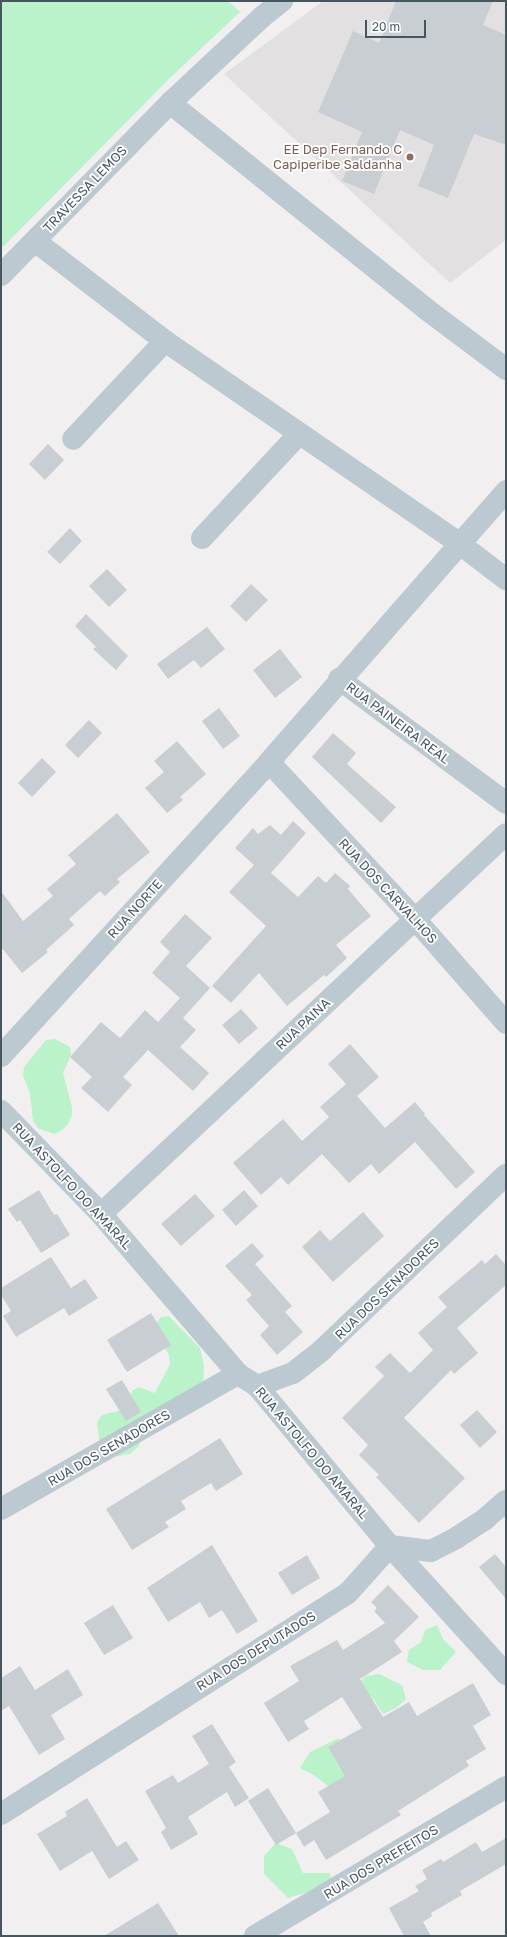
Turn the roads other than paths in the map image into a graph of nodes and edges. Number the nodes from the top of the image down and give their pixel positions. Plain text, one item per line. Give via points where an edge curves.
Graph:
1 (282, 1) edge
2 (170, 103) junction
3 (35, 241) junction
4 (1, 275) edge
5 (165, 341) junction
6 (503, 362) edge
7 (299, 434) junction
8 (73, 439) dead end
9 (506, 491) edge
10 (202, 538) dead end
11 (460, 544) junction
12 (506, 579) edge
13 (339, 680) junction
14 (268, 762) junction
15 (506, 803) edge
16 (506, 834) edge
17 (415, 919) junction
18 (506, 1023) edge
19 (1, 1056) edge
20 (1, 1111) edge
21 (506, 1175) edge
22 (101, 1214) junction
23 (238, 1374) junction
24 (257, 1386) junction
25 (506, 1501) edge
26 (1, 1509) edge
27 (390, 1546) junction
28 (506, 1674) edge
29 (506, 1787) edge
30 (1, 1814) edge
31 (255, 1936) edge

1 - 2 street, TRAVESSA LEMOS
2 - 3 street, TRAVESSA LEMOS
2 - 6 street via 426,309
3 - 4 street, TRAVESSA LEMOS
3 - 5 street
5 - 7 street
5 - 8 street
7 - 10 street
7 - 11 street
9 - 11 street
11 - 12 street
11 - 13 street
13 - 14 street, RUA PAINEIRA REAL
13 - 15 street, RUA PAINEIRA REAL
14 - 17 street, RUA DOS CARVALHOS
14 - 19 street, RUA NORTE
16 - 17 street, RUA PAINA
17 - 18 street, RUA DOS CARVALHOS
17 - 22 street, RUA PAINA
20 - 22 street, RUA ASTOLFO DO AMARAL
21 - 24 street, RUA DOS SENADORES via 322,1350 293,1373
22 - 23 street, RUA ASTOLFO DO AMARAL
23 - 24 street, RUA ASTOLFO DO AMARAL
23 - 26 street, RUA DOS SENADORES
24 - 27 street, RUA ASTOLFO DO AMARAL
25 - 27 street via 485,1519 431,1551
27 - 28 street, RUA ASTOLFO DO AMARAL
27 - 30 street, RUA DOS DEPUTADOS via 348,1593
29 - 31 street, RUA DOS PREFEITOS

